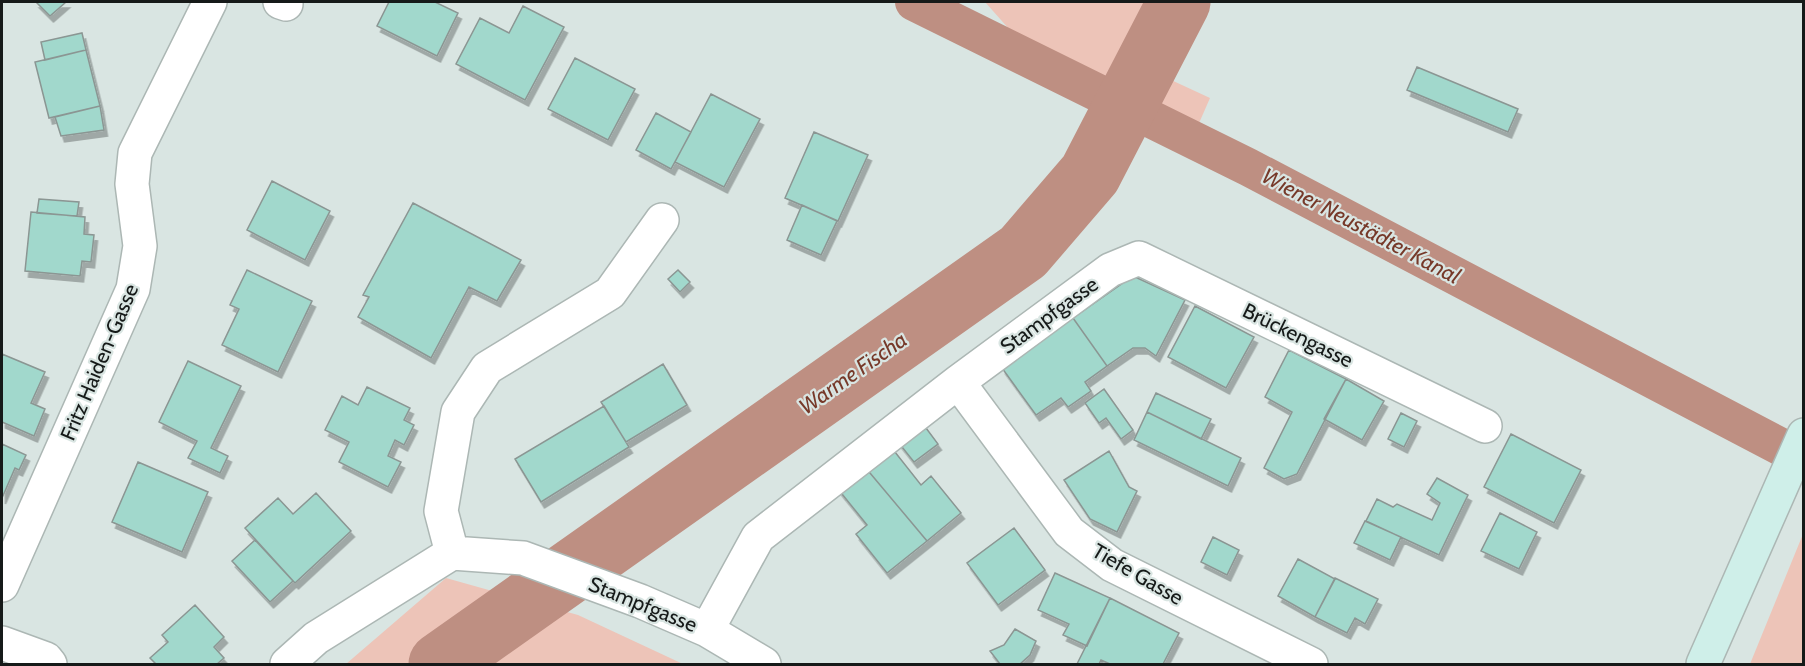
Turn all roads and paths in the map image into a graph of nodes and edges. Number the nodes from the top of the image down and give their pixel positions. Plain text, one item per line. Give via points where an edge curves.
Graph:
1 (210, 2) edge
2 (662, 220) dead end
3 (1110, 270) joint
4 (958, 382) junction
5 (1485, 426) dead end
6 (1803, 435) edge
7 (452, 553) junction
8 (2, 585) edge
9 (707, 630) junction
10 (2, 643) edge
11 (50, 664) edge
12 (286, 664) edge
13 (764, 664) edge
14 (1311, 664) edge
15 (1703, 664) edge

1 - 8 street, Fritz Haiden-Gasse via 135,153 132,184 140,246 134,289
2 - 7 street via 610,293 487,368 458,412 441,511
3 - 4 street, Stampfgasse
3 - 5 street, Brückengasse via 1139,258
4 - 9 street, Stampfgasse via 758,537
4 - 14 street, Tiefe Gasse via 1069,532 1112,565
6 - 15 main road
7 - 9 street, Stampfgasse via 523,558
7 - 12 street via 316,638
9 - 13 street
10 - 11 street

